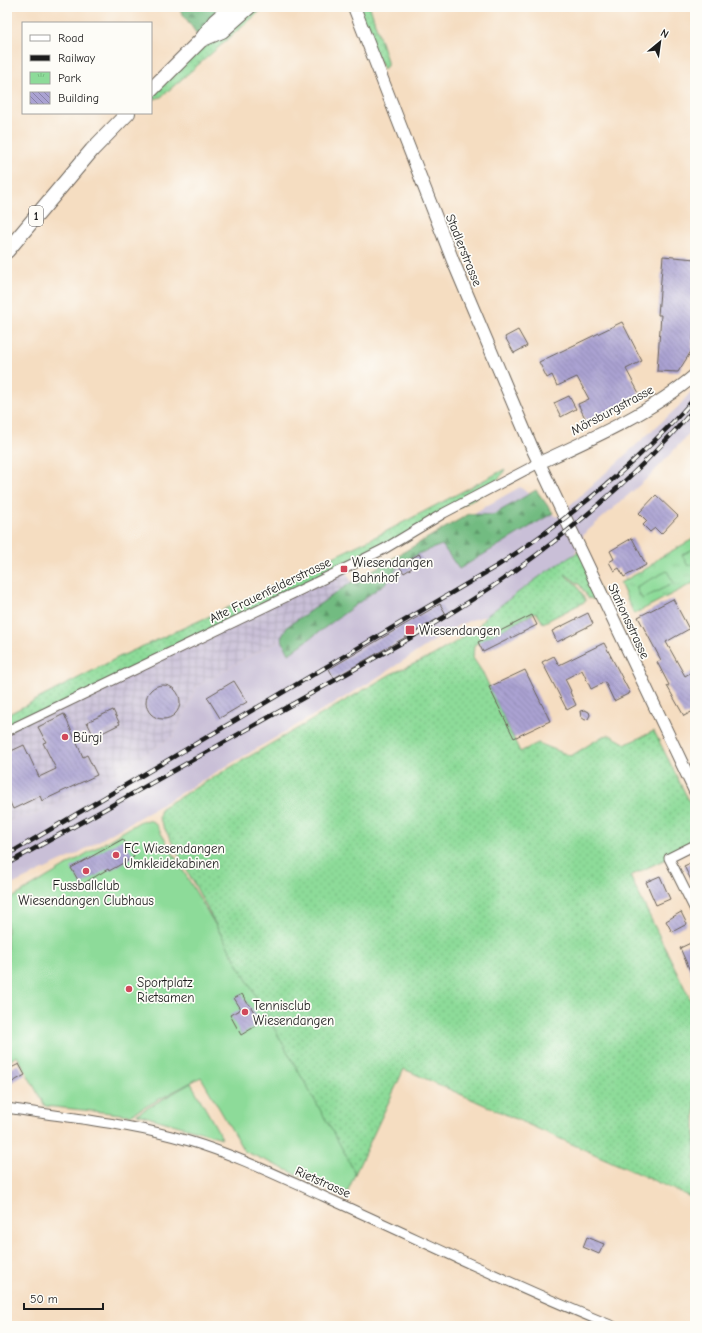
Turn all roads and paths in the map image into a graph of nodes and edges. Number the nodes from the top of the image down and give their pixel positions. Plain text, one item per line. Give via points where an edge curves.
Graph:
1 (232, 7) edge
2 (249, 7) edge
3 (354, 7) edge
4 (201, 40) junction
5 (152, 89) edge
6 (127, 114) edge
7 (7, 251) edge
8 (695, 375) edge
9 (539, 463) junction
10 (7, 731) edge
11 (694, 786) edge
12 (695, 845) edge
13 (695, 910) edge
14 (7, 1108) edge
15 (613, 1326) edge

1 - 4 main road via 215,21
2 - 4 main road via 222,31
3 - 9 main road, Stadlerstrasse via 453,261
4 - 5 main road
6 - 7 main road, 1 via 92,150
8 - 9 main road, Mörsburgstrasse via 663,399
9 - 10 street, Alte Frauenfelderstrasse via 444,513 384,549
9 - 11 main road, Stationsstrasse
12 - 13 street via 669,858
14 - 15 street, Rietstrasse via 131,1126 214,1149

